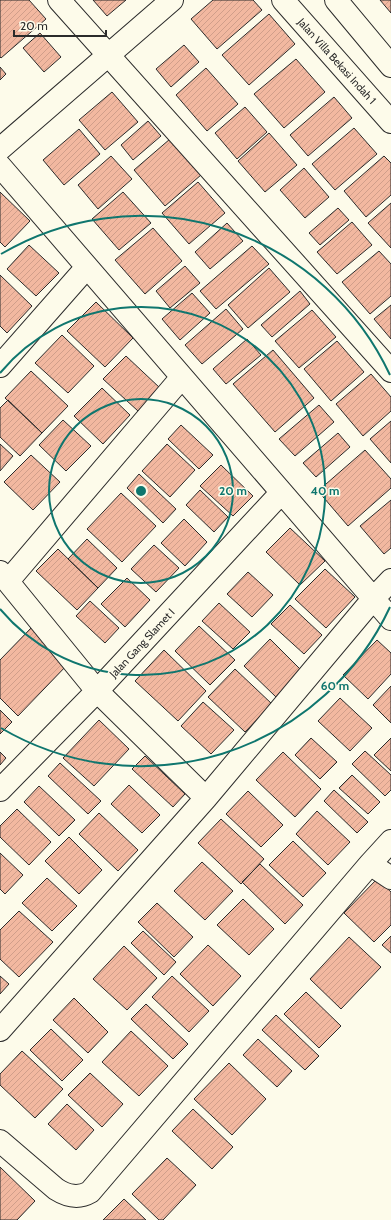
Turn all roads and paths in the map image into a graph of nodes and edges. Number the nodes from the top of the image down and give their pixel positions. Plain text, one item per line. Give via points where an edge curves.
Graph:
1 (59, 0) edge
2 (172, 0) edge
3 (283, 0) edge
4 (336, 0) edge
5 (108, 54) junction
6 (391, 66) edge
7 (391, 122) edge
8 (0, 149) edge
9 (0, 166) edge
10 (87, 267) junction
11 (0, 366) edge
12 (391, 371) edge
13 (182, 377) junction
14 (281, 493) junction
15 (4, 577) edge
16 (391, 580) edge
17 (373, 600) junction
18 (391, 619) edge
19 (97, 691) junction
20 (0, 790) edge
21 (206, 798) junction
22 (391, 841) edge
23 (370, 864) junction
24 (391, 878) edge
25 (0, 1030) edge
26 (0, 1141) edge

1 - 5 street
2 - 5 street
3 - 7 street, Jalan Villa Bekasi Indah 1
4 - 6 street
5 - 8 street
5 - 12 street
9 - 10 street
10 - 11 street
10 - 13 street
13 - 14 street
13 - 15 street
14 - 17 street
14 - 19 street, Jalan Gang Slamet I
15 - 19 street
16 - 17 street
17 - 18 street
17 - 21 street
19 - 20 street, Jalan Gang Slamet I
19 - 21 street
21 - 25 street
22 - 23 street
23 - 24 street
23 - 26 street via 90,1192 83,1196 73,1196 56,1190

